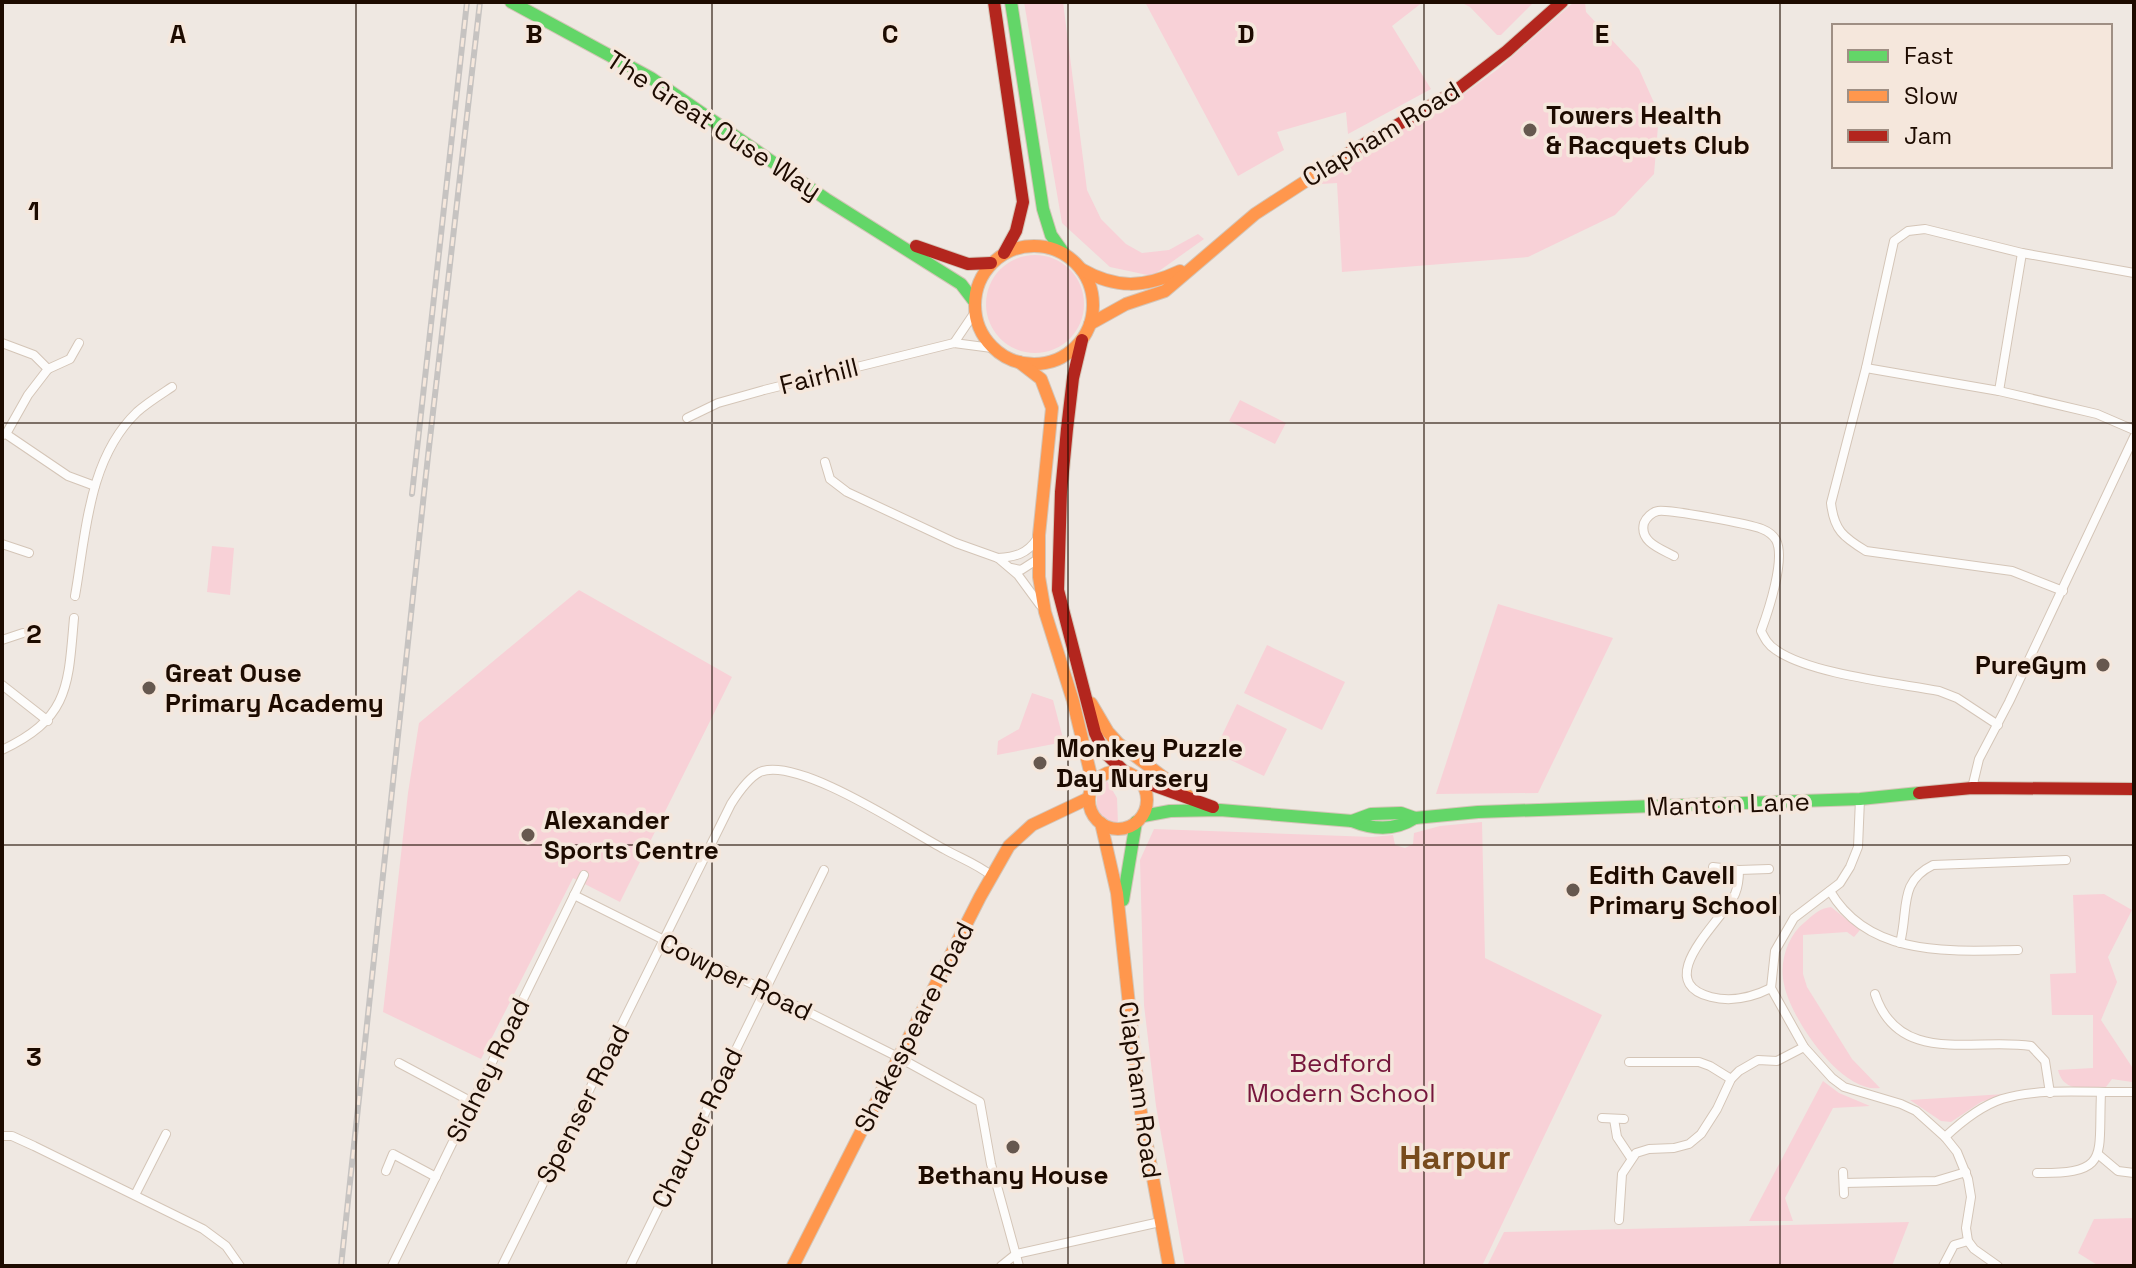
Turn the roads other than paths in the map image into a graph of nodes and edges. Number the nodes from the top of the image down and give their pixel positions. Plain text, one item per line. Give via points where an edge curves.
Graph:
1 (511, 2) edge
2 (994, 2) edge
3 (1011, 2) edge
4 (1562, 2) edge
5 (874, 229) junction
6 (1063, 252) junction
7 (1004, 253) junction
8 (2022, 253) junction
9 (1197, 261) junction
10 (991, 263) junction
11 (1081, 269) junction
12 (2134, 273) edge
13 (974, 307) junction
14 (1090, 324) junction
15 (1082, 340) junction
16 (2, 343) edge
17 (79, 343) dead end
18 (954, 343) junction
19 (992, 348) junction
20 (1019, 362) junction
21 (1866, 368) junction
22 (48, 369) junction
23 (172, 387) dead end
24 (1999, 391) junction
25 (687, 418) dead end
26 (2134, 430) edge
27 (4, 434) edge
28 (2134, 437) edge
29 (825, 462) dead end
30 (95, 486) junction
31 (1061, 492) junction
32 (1039, 535) junction
33 (2, 544) edge
34 (29, 553) dead end
35 (1674, 556) dead end
36 (998, 558) junction
37 (1038, 559) junction
38 (1011, 568) junction
39 (2063, 591) junction
40 (75, 596) dead end
41 (1045, 612) junction
42 (74, 618) dead end
43 (23, 633) dead end
44 (2, 640) edge
45 (2, 685) edge
46 (1086, 696) junction
47 (48, 721) junction
48 (1998, 725) junction
49 (2, 750) edge
50 (1124, 771) junction
51 (1139, 780) junction
52 (1093, 784) junction
53 (1972, 788) junction
54 (2134, 789) edge
55 (1089, 798) junction
56 (1191, 798) junction
57 (1860, 799) junction
58 (1220, 810) junction
59 (1061, 811) junction
60 (1140, 819) junction
61 (1098, 820) junction
62 (2066, 860) dead end
63 (1713, 867) dead end
64 (1769, 869) dead end
65 (824, 870) dead end
66 (1739, 870) junction
67 (584, 875) dead end
68 (992, 876) junction
69 (1830, 891) junction
70 (574, 895) junction
71 (1120, 912) junction
72 (664, 942) junction
73 (1900, 943) junction
74 (2018, 950) dead end
75 (1771, 988) junction
76 (764, 991) junction
77 (1875, 994) dead end
78 (1804, 1047) junction
79 (1645, 1050) dead end
80 (898, 1057) junction
81 (1629, 1062) dead end
82 (1642, 1062) junction
83 (399, 1063) dead end
84 (1731, 1079) junction
85 (2134, 1092) edge
86 (2050, 1093) junction
87 (2101, 1093) junction
88 (472, 1102) junction
89 (1602, 1118) dead end
90 (166, 1134) dead end
91 (2, 1136) edge
92 (1945, 1137) junction
93 (2099, 1155) junction
94 (1631, 1158) junction
95 (386, 1171) dead end
96 (1843, 1172) dead end
97 (1966, 1172) junction
98 (2037, 1173) dead end
99 (2134, 1173) edge
100 (436, 1177) junction
101 (1844, 1183) junction
102 (1844, 1194) dead end
103 (135, 1195) junction
104 (1619, 1220) dead end
105 (1160, 1222) junction
106 (1968, 1241) junction
107 (1016, 1254) junction
108 (240, 1266) edge
109 (392, 1266) edge
110 (502, 1266) edge
111 (630, 1266) edge
112 (793, 1266) edge
113 (1001, 1266) edge
114 (1019, 1266) edge
115 (1169, 1266) edge
116 (1943, 1266) edge
117 (1998, 1266) edge

1 - 5 main road, The Great Ouse Way via 651,78
2 - 7 main road via 1023,202
3 - 6 main road via 1043,209
4 - 9 main road, Clapham Road via 1454,92 1295,187
5 - 10 main road, The Great Ouse Way via 952,260
5 - 13 main road, The Great Ouse Way via 961,284
6 - 7 main road via 1038,246
6 - 11 main road
7 - 10 main road
8 - 12 street
8 - 21 street via 1925,229 1908,231 1894,241
8 - 24 street
9 - 11 main road, Clapham Road via 1140,285 1102,282
9 - 14 main road, Clapham Road via 1165,291
10 - 13 main road via 982,274
11 - 14 main road via 1093,301
13 - 18 street
13 - 19 main road
14 - 15 main road
15 - 20 main road via 1054,360
15 - 31 main road
16 - 22 street via 34,355
17 - 22 street via 70,359
18 - 19 street, Fairhill
18 - 25 street, Fairhill via 764,390
19 - 20 main road
20 - 32 main road via 1041,379 1052,408
21 - 24 street
21 - 39 street via 1831,503 1833,522 1847,540 1866,551 2012,571
22 - 27 street
23 - 30 street via 137,412 108,452
24 - 26 street via 2097,414
27 - 30 street via 68,476
28 - 39 street
29 - 36 street via 830,479 847,492
30 - 40 street
31 - 37 main road
31 - 46 main road via 1058,590
32 - 36 street via 1023,553
32 - 37 main road
33 - 34 street
35 - 48 street via 1649,542 1644,532 1644,522 1658,510 1767,531 1779,551 1761,631 1767,644 1812,666 1939,691
36 - 38 street
37 - 38 street via 1021,570
37 - 41 main road
38 - 41 street
39 - 48 street
41 - 52 main road
42 - 47 street via 66,685
43 - 44 street
45 - 47 street
46 - 50 main road via 1101,746
46 - 56 main road via 1118,743
47 - 49 street
48 - 53 street via 1979,759
50 - 51 main road
50 - 52 main road via 1105,773
51 - 56 main road, Manton Lane
51 - 60 main road via 1148,800
52 - 55 main road
53 - 54 main road, Manton Lane
53 - 57 main road, Manton Lane
55 - 59 main road, Shakespeare Road
55 - 61 main road
56 - 58 main road, Manton Lane
57 - 58 main road, Manton Lane via 1415,818 1371,814 1352,821
57 - 69 street via 1858,847 1846,875
58 - 60 main road, Manton Lane via 1170,811
59 - 61 main road
59 - 68 main road, Shakespeare Road via 1032,825 1009,846
60 - 61 main road via 1121,828
60 - 71 main road, Clapham Road
61 - 71 main road, Clapham Road via 1110,848
62 - 73 street via 1933,865 1914,876 1909,887
63 - 66 street
64 - 66 street
65 - 76 street, Chaucer Road
66 - 75 street via 1734,897 1690,957 1688,978 1714,997 1749,997
67 - 70 street, Sidney Road
68 - 72 street, Spenser Road via 854,798 802,775 760,772 731,804
68 - 80 main road, Shakespeare Road
69 - 73 street via 1868,931
69 - 75 street via 1794,918 1783,934 1775,951
70 - 72 street, Cowper Road
70 - 88 street, Sidney Road
71 - 105 main road, Clapham Road via 1137,1089
72 - 76 street, Cowper Road
72 - 110 street, Spenser Road
73 - 74 street via 1938,951
75 - 78 street
76 - 80 street, Cowper Road
76 - 111 street, Chaucer Road
77 - 86 street via 1889,1020 1915,1039 2031,1046 2045,1061
78 - 84 street via 1777,1061 1758,1060
78 - 92 street via 1844,1087 1916,1111
79 - 82 street
80 - 107 street, Cowper Road via 980,1102
80 - 112 main road, Shakespeare Road
81 - 82 street
82 - 84 street via 1699,1062
83 - 88 street
84 - 94 street via 1701,1134 1689,1144 1649,1149
85 - 87 street
86 - 87 street
86 - 92 street via 2003,1099
87 - 93 street
88 - 100 street, Sidney Road
89 - 94 street via 1619,1119 1617,1137
90 - 103 street
91 - 103 street via 12,1136
92 - 97 street
93 - 98 street via 2083,1170
93 - 99 street via 2118,1171
94 - 104 street via 1622,1174
95 - 100 street via 393,1154
96 - 101 street
97 - 101 street via 1936,1181
97 - 106 street via 1971,1197
100 - 109 street, Sidney Road
101 - 102 street
103 - 108 street via 203,1229 226,1246
105 - 107 street
105 - 115 main road, Clapham Road
106 - 116 street via 1954,1245
106 - 117 street
107 - 113 street
107 - 114 street, Cowper Road

